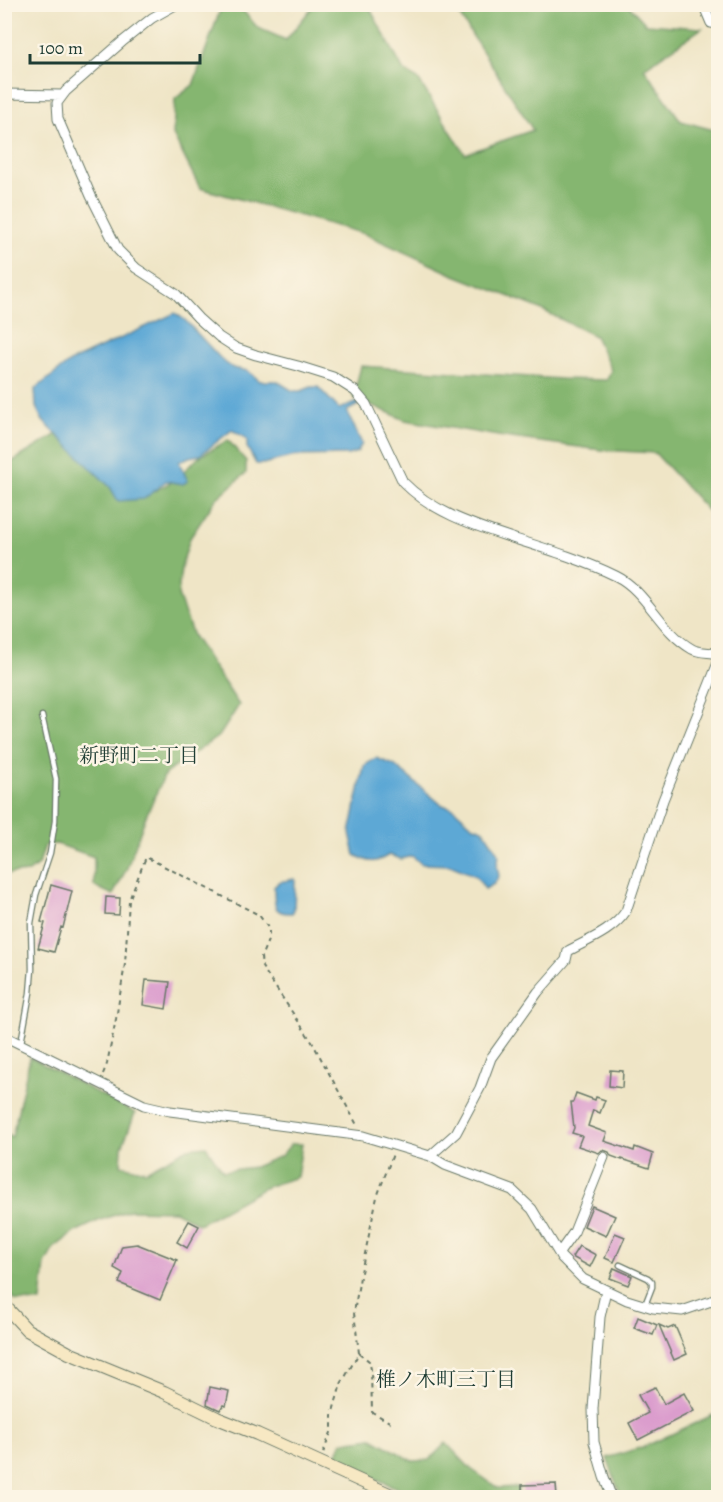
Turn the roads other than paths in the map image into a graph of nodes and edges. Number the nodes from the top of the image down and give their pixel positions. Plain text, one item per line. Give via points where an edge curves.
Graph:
1 (177, 4) edge
2 (703, 4) edge
3 (718, 24) edge
4 (4, 94) edge
5 (62, 95) junction
6 (718, 654) edge
7 (718, 663) edge
8 (42, 716) dead end
9 (4, 1035) edge
10 (21, 1043) junction
11 (430, 1156) junction
12 (604, 1157) dead end
13 (559, 1253) junction
14 (620, 1265) dead end
15 (606, 1290) junction
16 (718, 1297) edge
17 (4, 1305) edge
18 (645, 1305) junction
19 (398, 1497) edge
20 (612, 1497) edge

1 - 5 street via 144,24
2 - 3 street via 711,24
4 - 5 street
5 - 6 street via 57,103 58,119 118,250 136,268 176,294 219,337 236,348 333,378 355,392 366,404 403,482 429,503 465,522 576,558 618,577 631,585 675,637 694,650
7 - 11 street via 663,800 626,910 608,930 568,951 566,960 491,1058 456,1133
8 - 10 lane via 56,779 55,821 31,923 30,993
9 - 10 street
10 - 11 street via 144,1105 363,1136
11 - 13 street via 512,1190 532,1209
12 - 13 street via 574,1232
13 - 15 street via 583,1280
14 - 18 lane via 652,1282
15 - 18 street
15 - 20 street via 600,1317 593,1409 594,1442
16 - 18 street via 682,1311
17 - 19 street via 27,1330 69,1353

